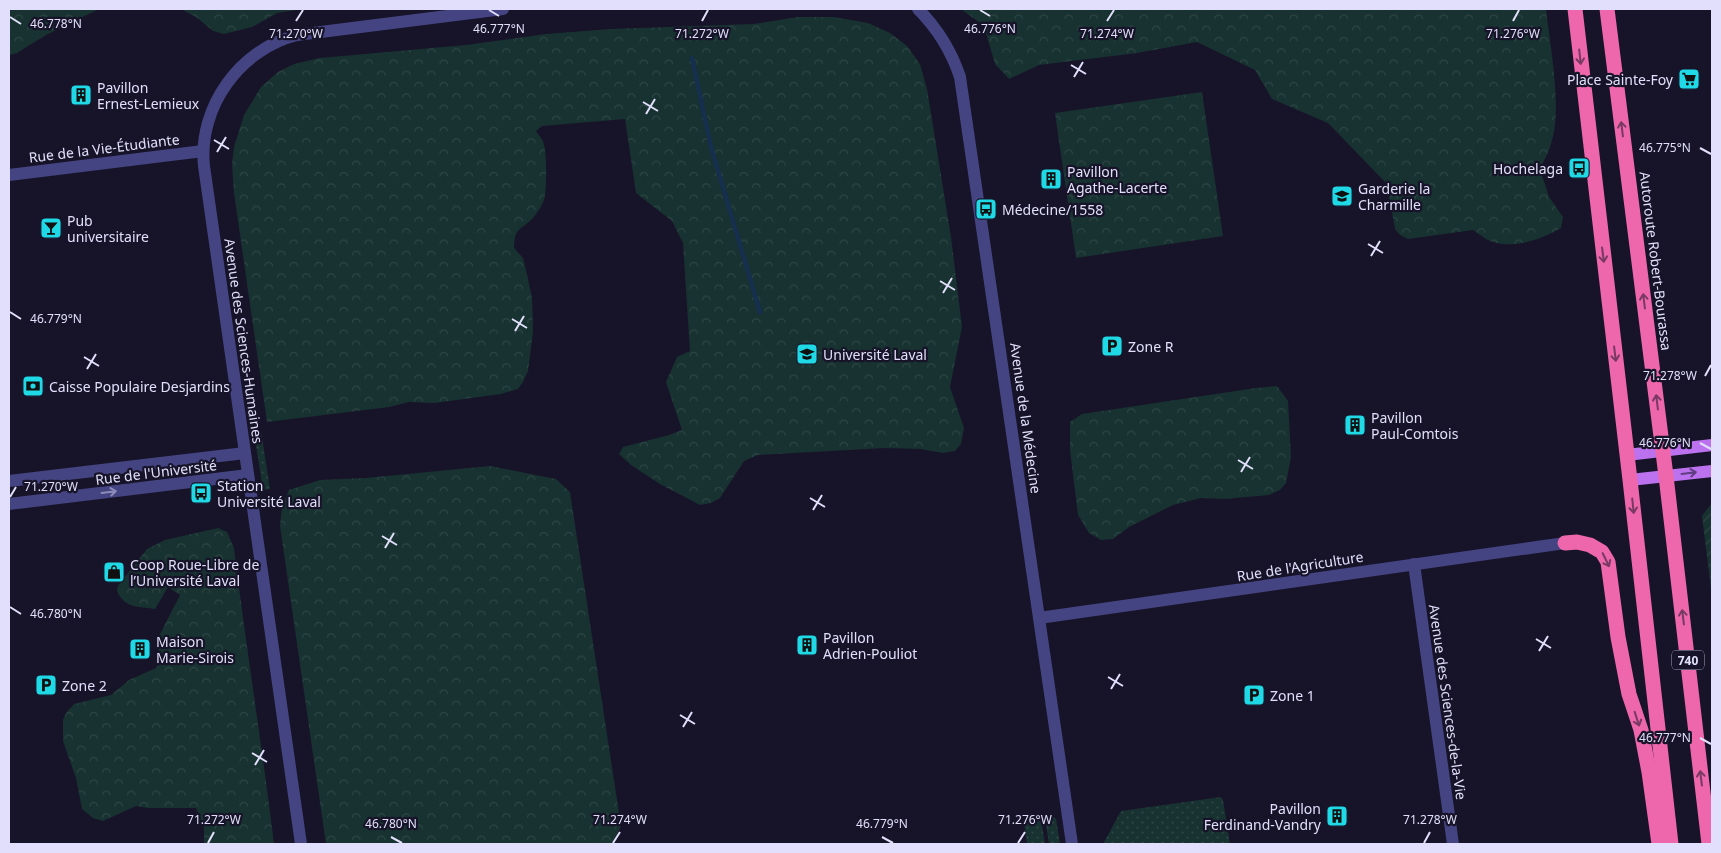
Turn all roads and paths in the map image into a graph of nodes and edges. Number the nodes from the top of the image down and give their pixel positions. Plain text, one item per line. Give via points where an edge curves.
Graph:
1 (503, 9) edge
2 (918, 9) edge
3 (1575, 9) edge
4 (1607, 9) edge
5 (447, 12) edge
6 (202, 151) junction
7 (9, 175) edge
8 (1712, 445) edge
9 (1663, 450) junction
10 (245, 453) junction
11 (1627, 455) junction
12 (1712, 471) edge
13 (248, 475) junction
14 (1666, 476) junction
15 (9, 480) edge
16 (1630, 480) junction
17 (9, 504) edge
18 (1565, 543) joint
19 (1414, 564) junction
20 (1039, 618) junction
21 (301, 844) edge
22 (1072, 844) edge
23 (1453, 844) edge
24 (1659, 844) edge
25 (1671, 844) edge
26 (1709, 844) edge

1 - 5 street, Avenue des Sciences-Humaines
2 - 20 street, Avenue de la Médecine via 939,32 960,76
3 -> 11 highway
9 -> 4 highway, Autoroute Robert-Bourassa
5 - 6 street, Avenue des Sciences-Humaines via 297,35 268,46 241,66 223,90 212,110
6 - 7 street, Rue de la Vie-Étudiante
6 - 10 street, Avenue des Sciences-Humaines
8 - 9 main road
9 - 11 main road
9 - 14 highway, Autoroute Robert-Bourassa / 740
10 - 13 street, Avenue des Sciences-Humaines
10 - 15 street, Rue de l'Université
11 - 16 highway, 740
14 -> 12 main road
17 -> 13 street, Rue de l'Université
13 - 21 street, Avenue des Sciences-Humaines
14 - 16 main road
26 -> 14 highway, Autoroute Robert-Bourassa / 740
16 -> 25 highway, 740
18 - 19 street, Rue de l'Agriculture
18 -> 24 highway via 1590,545 1602,552 1608,562 1618,637 1629,694 1641,730
19 - 20 street, Rue de l'Agriculture
19 - 23 street, Avenue des Sciences-de-la-Vie
20 - 22 street, Avenue de la Médecine

